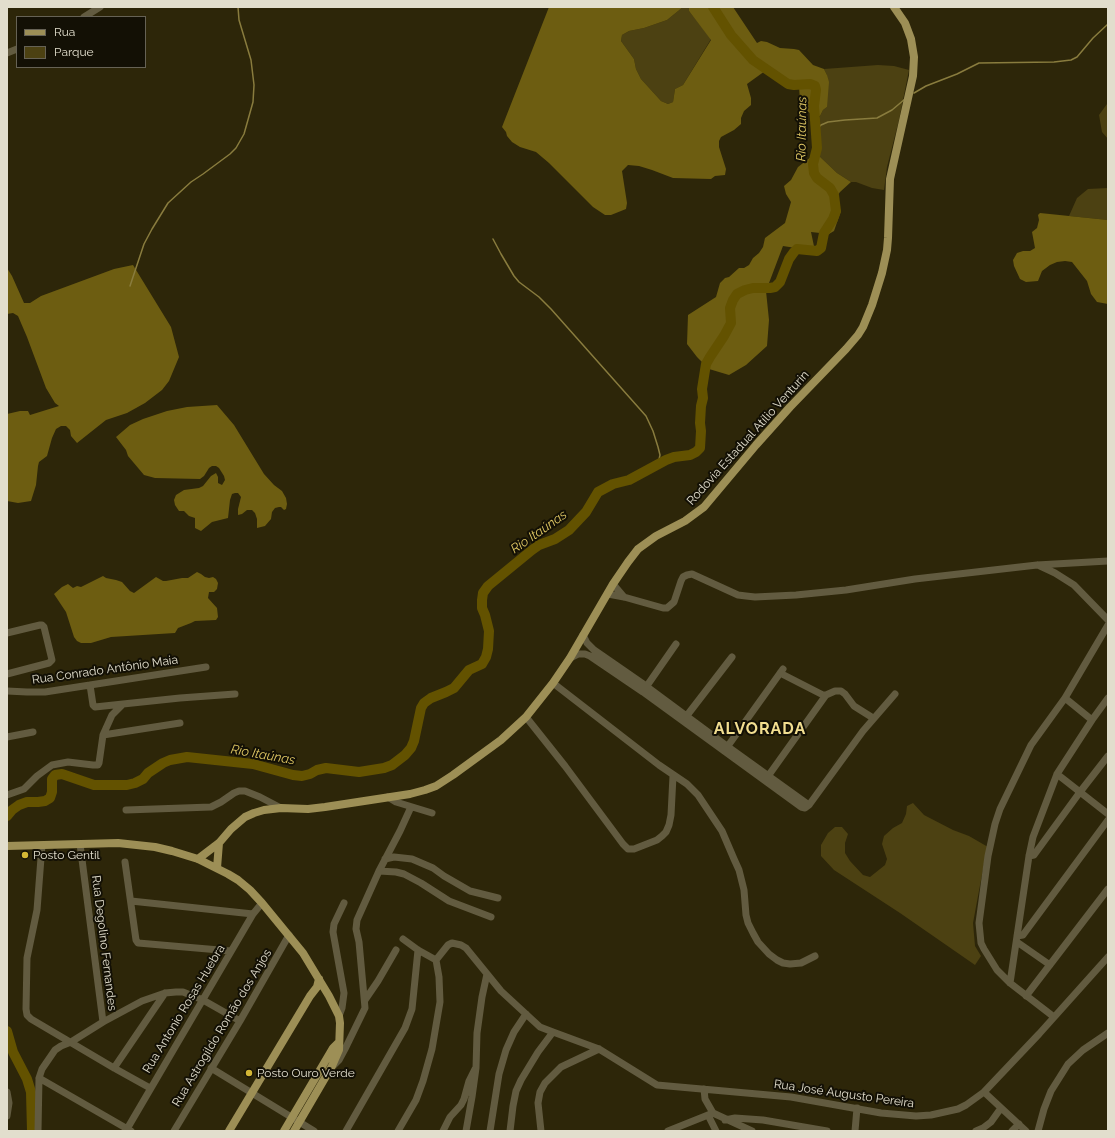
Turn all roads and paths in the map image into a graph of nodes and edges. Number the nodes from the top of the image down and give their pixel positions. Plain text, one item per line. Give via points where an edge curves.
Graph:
1 (100, 7) edge
2 (894, 7) edge
3 (86, 16) edge
4 (16, 50) edge
5 (7, 54) edge
6 (1100, 561) junction
7 (1108, 561) edge
8 (1037, 565) junction
9 (1108, 568) edge
10 (613, 584) junction
11 (608, 594) junction
12 (624, 597) junction
13 (1108, 620) edge
14 (1108, 625) edge
15 (7, 633) edge
16 (583, 635) junction
17 (676, 644) dead end
18 (732, 656) dead end
19 (570, 658) junction
20 (206, 667) dead end
21 (7, 674) edge
22 (553, 683) junction
23 (90, 685) junction
24 (645, 689) junction
25 (7, 691) edge
26 (235, 694) dead end
27 (894, 694) dead end
28 (826, 695) junction
29 (1064, 698) junction
30 (1108, 698) edge
31 (123, 704) junction
32 (526, 717) junction
33 (684, 718) junction
34 (873, 718) junction
35 (1092, 720) junction
36 (180, 723) dead end
37 (33, 732) dead end
38 (103, 735) junction
39 (7, 737) edge
40 (726, 749) junction
41 (1108, 756) edge
42 (1057, 774) junction
43 (673, 776) junction
44 (767, 778) junction
45 (1080, 792) junction
46 (7, 795) edge
47 (388, 797) junction
48 (411, 807) junction
49 (281, 808) junction
50 (126, 810) dead end
51 (432, 813) dead end
52 (1108, 814) edge
53 (1108, 820) edge
54 (219, 843) junction
55 (80, 844) junction
56 (42, 845) junction
57 (7, 846) edge
58 (1029, 856) junction
59 (198, 859) junction
60 (385, 859) junction
61 (126, 862) dead end
62 (217, 868) junction
63 (378, 871) junction
64 (1108, 889) edge
65 (498, 898) dead end
66 (131, 901) junction
67 (262, 902) junction
68 (344, 903) dead end
69 (253, 914) junction
70 (491, 917) dead end
71 (289, 935) junction
72 (403, 939) dead end
73 (1017, 939) junction
74 (396, 950) dead end
75 (418, 950) junction
76 (231, 951) junction
77 (814, 956) dead end
78 (1108, 957) edge
79 (436, 960) junction
80 (309, 963) junction
81 (1050, 965) junction
82 (487, 974) junction
83 (320, 979) junction
84 (1010, 983) junction
85 (164, 993) junction
86 (310, 996) junction
87 (1026, 996) junction
88 (203, 1000) junction
89 (365, 1000) junction
90 (526, 1014) junction
91 (338, 1016) junction
92 (1054, 1017) junction
93 (240, 1021) junction
94 (103, 1022) junction
95 (553, 1032) junction
96 (1108, 1033) edge
97 (71, 1042) junction
98 (599, 1049) junction
99 (329, 1065) junction
100 (114, 1068) junction
101 (211, 1068) junction
102 (476, 1068) junction
103 (39, 1078) junction
104 (150, 1088) junction
105 (704, 1089) junction
106 (7, 1092) edge
107 (984, 1092) junction
108 (251, 1093) junction
109 (857, 1108) junction
110 (1001, 1108) junction
111 (710, 1114) junction
112 (7, 1116) edge
113 (295, 1120) junction
114 (725, 1120) junction
115 (1019, 1124) junction
116 (129, 1130) edge
117 (38, 1131) edge
118 (174, 1131) edge
119 (229, 1131) edge
120 (284, 1131) edge
121 (294, 1131) edge
122 (314, 1131) edge
123 (346, 1131) edge
124 (398, 1131) edge
125 (443, 1131) edge
126 (466, 1131) edge
127 (490, 1131) edge
128 (510, 1131) edge
129 (541, 1131) edge
130 (668, 1131) edge
131 (716, 1131) edge
132 (752, 1131) edge
133 (827, 1131) edge
134 (855, 1131) edge
135 (976, 1131) edge
136 (1012, 1131) edge
137 (1026, 1131) edge
138 (1038, 1131) edge

1 - 3 street
2 - 10 main road, Rodovia Estadual Atílio Venturin via 909,32 914,52 914,68 890,179 887,250 882,273 863,327 846,349 756,445 704,507 638,549
4 - 5 street
6 - 7 street
6 - 8 street
6 - 9 street
8 - 12 street via 796,595 746,596 692,574 683,577 674,602 667,608
8 - 13 street via 1074,585
10 - 11 main road, Rodovia Estadual Atílio Venturin
10 - 12 street
11 - 12 street
11 - 16 main road, Rodovia Estadual Atílio Venturin
14 - 29 street
15 - 21 street via 40,625 44,627 52,660
16 - 19 main road, Rodovia Estadual Atílio Venturin
16 - 24 street via 594,650
17 - 24 street
18 - 33 street
19 - 22 main road, Rodovia Estadual Atílio Venturin
19 - 24 street via 578,654 590,656
20 - 23 street, Rua Conrado Antônio Maia
22 - 32 main road, Rodovia Estadual Atílio Venturin
22 - 43 street
23 - 25 street, Rua Conrado Antônio Maia via 45,692
23 - 31 street via 94,707
24 - 33 street
26 - 31 street
27 - 34 street
28 - 34 street via 841,691 854,706
28 - 40 street via 782,671
28 - 44 street
29 - 35 street
29 - 84 street via 1031,745 1015,775 995,824 988,856 978,924 979,934 981,943 997,970
30 - 35 street
31 - 38 street via 112,715
32 - 43 street via 628,849 657,840 666,832 671,815
32 - 47 main road, Rodovia Estadual Atílio Venturin via 501,740 436,786
33 - 40 street
34 - 44 street via 805,808
35 - 42 street
36 - 38 street
37 - 39 street
38 - 46 street via 98,765 68,762 52,765 43,770 24,789
40 - 44 street
41 - 45 street
42 - 45 street
42 - 58 street
43 - 77 street via 698,794 722,831 739,870 748,923 758,942 769,954 783,963 801,963
45 - 52 street
45 - 58 street via 1034,856
47 - 48 street
47 - 49 main road, Rodovia Estadual Atílio Venturin via 325,808
48 - 51 street
48 - 60 street
49 - 50 street via 260,797 239,791 211,807
49 - 54 main road, Rodovia Estadual Atílio Venturin via 254,812 245,817 231,828
53 - 73 street via 1023,935
54 - 59 main road, Rodovia Estadual Atílio Venturin
54 - 62 main road
55 - 56 main road
55 - 59 main road via 118,843 155,847
55 - 94 street, Rua Degolino Fernandes
56 - 57 main road
56 - 97 street via 37,910 27,958 26,1009 30,1019
58 - 73 street
59 - 62 main road
60 - 63 street
60 - 65 street via 412,859 433,868 470,891
61 - 66 street
62 - 67 main road via 238,880
63 - 70 street via 404,874 449,901
63 - 89 street via 357,920 356,929
64 - 81 street
66 - 69 street
66 - 76 street via 138,943
67 - 69 street, Rua Antonio Rosas Huebra
67 - 71 main road
68 - 91 street via 333,932 344,993
69 - 76 street, Rua Antonio Rosas Huebra
71 - 80 main road
71 - 93 street, Rua Astrogildo Romão dos Anjos
72 - 75 street
73 - 81 street
73 - 84 street
74 - 89 street
75 - 79 street
75 - 123 street via 412,1009 405,1028
76 - 88 street, Rua Antonio Rosas Huebra
78 - 92 street, Rua José Augusto Pereira
79 - 82 street, Rua José Augusto Pereira via 448,945 456,943 466,948
79 - 124 street via 440,1002 432,1049 416,1100
80 - 83 main road
80 - 86 main road via 314,980
81 - 87 street
82 - 90 street, Rua José Augusto Pereira
82 - 102 street via 482,997
83 - 86 main road
83 - 91 main road
84 - 87 street
85 - 88 street via 183,992
85 - 94 street via 142,1001
85 - 100 street
86 - 108 main road
87 - 92 street
88 - 93 street
88 - 104 street, Rua Antonio Rosas Huebra
89 - 99 street via 364,1012 340,1057
90 - 95 street, Rua José Augusto Pereira via 540,1026
90 - 127 street via 506,1050 499,1074
91 - 99 main road via 341,1027 339,1050
92 - 107 street, Rua José Augusto Pereira
93 - 101 street, Rua Astrogildo Romão dos Anjos
94 - 97 street
95 - 98 street, Rua José Augusto Pereira
95 - 128 street via 538,1052 516,1091
96 - 138 street via 1083,1050 1063,1070 1051,1091
97 - 100 street
97 - 103 street via 55,1050 42,1068
98 - 105 street, Rua José Augusto Pereira via 657,1085
98 - 129 street via 561,1067 545,1082 538,1103
99 - 113 main road
100 - 104 street
101 - 108 street
101 - 118 street, Rua Astrogildo Romão dos Anjos
102 - 125 street via 468,1080 461,1105 450,1117
102 - 126 street
103 - 116 street
103 - 117 street
104 - 116 street, Rua Antonio Rosas Huebra
105 - 109 street, Rua José Augusto Pereira via 791,1097
105 - 111 street
106 - 112 street
107 - 109 street, Rua José Augusto Pereira via 958,1109 931,1115 900,1115
107 - 110 street
108 - 113 street
108 - 119 main road
109 - 134 street
110 - 115 street
110 - 135 street via 991,1122
111 - 114 street
111 - 130 street
111 - 131 street
113 - 120 main road
113 - 121 main road
113 - 122 street
114 - 132 street
114 - 133 street via 763,1120
115 - 136 street
115 - 137 street

